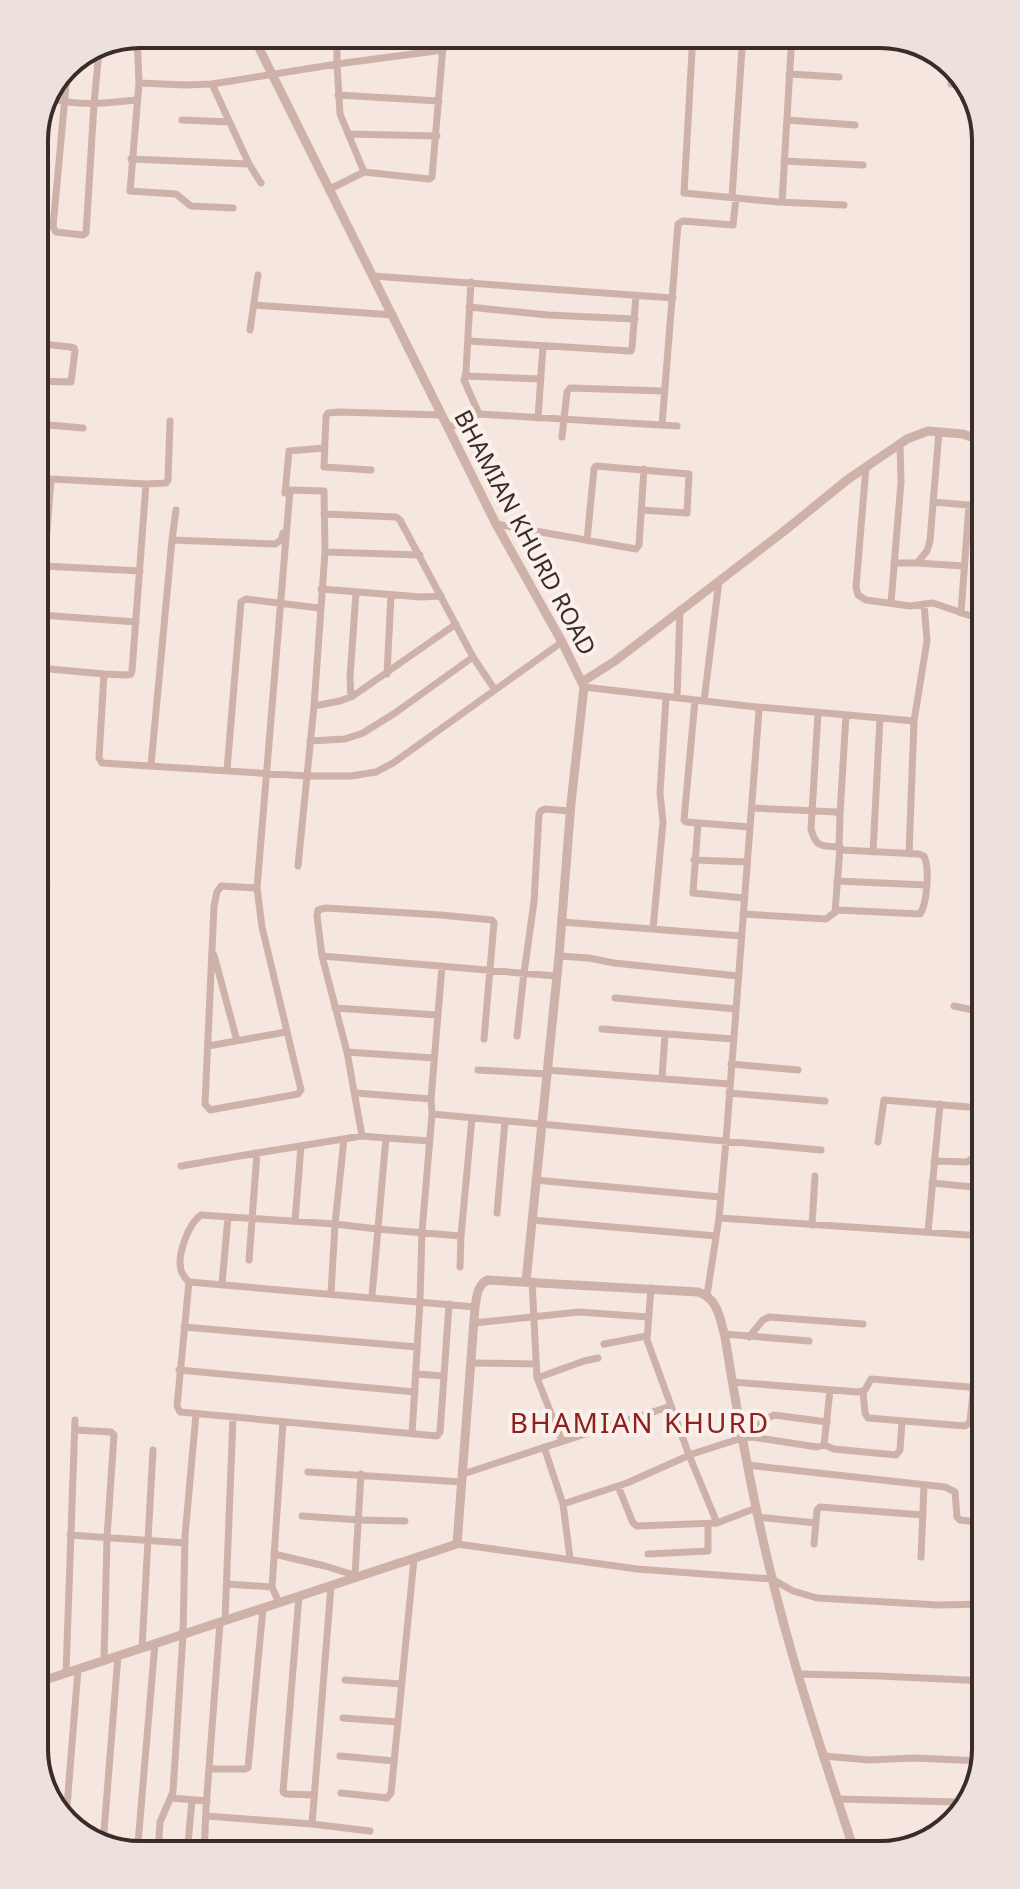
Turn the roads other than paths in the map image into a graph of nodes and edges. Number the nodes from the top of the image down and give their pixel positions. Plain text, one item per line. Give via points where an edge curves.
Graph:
1 (138, 48) edge
2 (259, 48) edge
3 (337, 48) edge
4 (417, 48) edge
5 (692, 48) edge
6 (742, 48) edge
7 (791, 48) edge
8 (443, 50) joint
9 (417, 53) junction
10 (98, 58) edge
11 (337, 64) junction
12 (272, 74) junction
13 (789, 74) junction
14 (839, 77) dead end
15 (139, 83) junction
16 (212, 84) junction
17 (66, 85) edge
18 (338, 95) junction
19 (58, 100) edge
20 (136, 100) junction
21 (439, 101) junction
22 (65, 103) junction
23 (94, 104) junction
24 (182, 120) dead end
25 (787, 120) junction
26 (229, 122) junction
27 (855, 125) dead end
28 (349, 134) junction
29 (437, 136) junction
30 (131, 159) junction
31 (784, 161) junction
32 (249, 164) junction
33 (863, 165) dead end
34 (364, 172) junction
35 (261, 183) dead end
36 (330, 189) junction
37 (734, 198) junction
38 (782, 202) junction
39 (844, 205) dead end
40 (233, 208) dead end
41 (258, 275) dead end
42 (373, 276) junction
43 (471, 282) junction
44 (636, 295) junction
45 (673, 298) junction
46 (254, 305) junction
47 (469, 307) junction
48 (393, 315) junction
49 (635, 319) junction
50 (250, 330) dead end
51 (468, 341) junction
52 (48, 344) edge
53 (543, 346) junction
54 (465, 376) junction
55 (540, 379) junction
56 (48, 381) edge
57 (664, 391) junction
58 (479, 414) junction
59 (441, 415) junction
60 (538, 418) junction
61 (563, 420) junction
62 (170, 421) dead end
63 (48, 425) edge
64 (662, 425) junction
65 (677, 426) dead end
66 (83, 428) dead end
67 (448, 428) junction
68 (939, 431) junction
69 (562, 437) dead end
70 (972, 437) edge
71 (900, 444) junction
72 (324, 448) junction
73 (866, 467) junction
74 (644, 469) junction
75 (371, 470) dead end
76 (48, 478) edge
77 (51, 479) junction
78 (146, 484) junction
79 (933, 502) junction
80 (969, 505) junction
81 (972, 505) edge
82 (176, 510) dead end
83 (641, 510) junction
84 (324, 514) junction
85 (48, 516) edge
86 (496, 524) junction
87 (172, 540) junction
88 (587, 540) junction
89 (325, 552) junction
90 (420, 555) junction
91 (894, 563) junction
92 (917, 563) junction
93 (48, 566) edge
94 (964, 566) junction
95 (140, 571) junction
96 (719, 581) junction
97 (321, 589) junction
98 (356, 592) junction
99 (391, 595) junction
100 (441, 596) junction
101 (279, 603) junction
102 (891, 603) junction
103 (924, 604) junction
104 (319, 608) junction
105 (680, 610) junction
106 (961, 613) junction
107 (48, 616) edge
108 (972, 616) edge
109 (136, 622) junction
110 (456, 624) junction
111 (562, 642) junction
112 (473, 657) junction
113 (48, 669) edge
114 (104, 674) junction
115 (387, 674) junction
116 (583, 684) junction
117 (495, 690) junction
118 (351, 697) junction
119 (666, 697) junction
120 (677, 698) junction
121 (695, 700) junction
122 (704, 701) junction
123 (314, 706) junction
124 (758, 707) junction
125 (818, 713) junction
126 (846, 715) junction
127 (880, 718) junction
128 (914, 721) junction
129 (310, 741) junction
130 (151, 765) junction
131 (227, 770) junction
132 (267, 773) junction
133 (307, 776) junction
134 (752, 808) junction
135 (570, 811) junction
136 (810, 811) junction
137 (840, 814) junction
138 (698, 823) junction
139 (750, 827) junction
140 (840, 848) junction
141 (873, 852) junction
142 (909, 854) junction
143 (694, 860) junction
144 (747, 862) junction
145 (298, 866) dead end
146 (837, 881) junction
147 (926, 885) junction
148 (257, 888) junction
149 (744, 898) junction
150 (835, 912) junction
151 (743, 914) junction
152 (562, 922) junction
153 (653, 929) junction
154 (741, 936) junction
155 (212, 949) junction
156 (322, 956) junction
157 (559, 956) junction
158 (442, 966) junction
159 (489, 970) junction
160 (524, 973) junction
161 (556, 976) junction
162 (738, 976) junction
163 (615, 998) dead end
164 (954, 1006) dead end
165 (335, 1008) junction
166 (736, 1009) junction
167 (972, 1010) edge
168 (437, 1015) junction
169 (602, 1029) dead end
170 (286, 1032) junction
171 (665, 1034) junction
172 (517, 1036) dead end
173 (484, 1039) dead end
174 (733, 1039) junction
175 (237, 1041) junction
176 (208, 1046) junction
177 (347, 1052) junction
178 (434, 1058) junction
179 (731, 1064) junction
180 (478, 1070) dead end
181 (798, 1070) dead end
182 (547, 1072) junction
183 (662, 1078) junction
184 (730, 1084) junction
185 (356, 1093) junction
186 (729, 1093) junction
187 (431, 1099) junction
188 (825, 1101) dead end
189 (940, 1104) junction
190 (972, 1111) edge
191 (432, 1114) junction
192 (472, 1118) junction
193 (505, 1121) junction
194 (541, 1125) junction
195 (362, 1136) junction
196 (386, 1138) junction
197 (344, 1139) junction
198 (430, 1141) junction
199 (726, 1141) junction
200 (878, 1142) dead end
201 (301, 1146) junction
202 (821, 1150) dead end
203 (257, 1153) junction
204 (972, 1159) edge
205 (934, 1161) junction
206 (181, 1166) dead end
207 (815, 1176) dead end
208 (535, 1180) junction
209 (932, 1183) junction
210 (972, 1187) edge
211 (720, 1197) junction
212 (497, 1213) dead end
213 (228, 1217) junction
214 (719, 1218) junction
215 (253, 1219) junction
216 (532, 1220) junction
217 (295, 1221) junction
218 (335, 1224) junction
219 (812, 1225) junction
220 (377, 1229) junction
221 (422, 1232) junction
222 (928, 1232) junction
223 (972, 1235) edge
224 (461, 1236) junction
225 (716, 1236) junction
226 (249, 1260) dead end
227 (460, 1267) dead end
228 (529, 1281) junction
229 (189, 1282) junction
230 (222, 1284) junction
231 (651, 1288) junction
232 (331, 1293) junction
233 (707, 1295) junction
234 (372, 1296) junction
235 (420, 1301) junction
236 (449, 1304) junction
237 (475, 1307) junction
238 (533, 1316) junction
239 (648, 1317) junction
240 (474, 1323) junction
241 (863, 1324) dead end
242 (184, 1327) junction
243 (724, 1334) junction
244 (646, 1336) junction
245 (749, 1337) junction
246 (809, 1341) dead end
247 (604, 1344) dead end
248 (417, 1347) junction
249 (598, 1358) dead end
250 (471, 1363) junction
251 (536, 1364) junction
252 (179, 1370) junction
253 (416, 1374) junction
254 (444, 1376) junction
255 (537, 1378) junction
256 (732, 1382) junction
257 (830, 1390) junction
258 (415, 1392) junction
259 (863, 1392) junction
260 (671, 1406) junction
261 (196, 1414) junction
262 (233, 1417) junction
263 (75, 1420) dead end
264 (902, 1421) junction
265 (283, 1422) junction
266 (827, 1422) junction
267 (75, 1430) junction
268 (412, 1434) junction
269 (746, 1438) junction
270 (562, 1441) junction
271 (824, 1445) junction
272 (544, 1447) junction
273 (153, 1450) dead end
274 (689, 1455) junction
275 (747, 1465) junction
276 (308, 1472) dead end
277 (361, 1474) junction
278 (463, 1478) junction
279 (924, 1485) junction
280 (618, 1486) junction
281 (563, 1504) junction
282 (757, 1513) junction
283 (923, 1515) junction
284 (302, 1516) dead end
285 (359, 1520) junction
286 (405, 1521) dead end
287 (972, 1521) edge
288 (713, 1523) junction
289 (816, 1523) junction
290 (70, 1535) junction
291 (107, 1537) junction
292 (147, 1540) junction
293 (185, 1543) junction
294 (457, 1544) junction
295 (814, 1544) dead end
296 (274, 1554) junction
297 (648, 1554) dead end
298 (921, 1557) dead end
299 (570, 1558) junction
300 (414, 1559) junction
301 (357, 1576) junction
302 (772, 1579) junction
303 (227, 1584) junction
304 (331, 1586) junction
305 (272, 1587) junction
306 (299, 1596) junction
307 (279, 1603) junction
308 (972, 1604) edge
309 (263, 1608) junction
310 (223, 1621) junction
311 (183, 1634) junction
312 (155, 1643) junction
313 (142, 1648) junction
314 (118, 1656) junction
315 (104, 1661) junction
316 (78, 1669) junction
317 (66, 1673) junction
318 (798, 1674) junction
319 (48, 1679) edge
320 (345, 1680) dead end
321 (972, 1680) edge
322 (402, 1684) junction
323 (343, 1718) dead end
324 (398, 1722) junction
325 (340, 1756) dead end
326 (824, 1756) junction
327 (394, 1761) junction
328 (971, 1761) edge
329 (209, 1769) junction
330 (341, 1793) dead end
331 (314, 1795) junction
332 (171, 1798) junction
333 (838, 1799) junction
334 (192, 1800) junction
335 (207, 1801) junction
336 (955, 1802) edge
337 (67, 1805) edge
338 (206, 1816) junction
339 (312, 1824) junction
340 (370, 1831) dead end
341 (104, 1833) edge
342 (138, 1841) edge
343 (159, 1841) edge
344 (188, 1841) edge
345 (205, 1841) edge
346 (851, 1841) edge

1 - 15 street
2 - 12 street, BHAMIAN KHURD ROAD
3 - 11 street
4 - 9 street
5 - 37 street via 683,192
6 - 37 street
7 - 13 street
8 - 9 street
8 - 21 street
9 - 11 street
10 - 23 street
11 - 12 street
11 - 18 street
12 - 16 street
12 - 36 street, BHAMIAN KHURD ROAD
13 - 14 street
13 - 25 street
15 - 16 street
15 - 20 street
16 - 26 street
17 - 22 street
18 - 21 street
18 - 28 street
19 - 22 street
20 - 23 street
20 - 30 street
21 - 29 street
22 - 23 street
22 - 23 street via 53,227 56,232 83,235
24 - 26 street
25 - 27 street
25 - 31 street
26 - 32 street
28 - 29 street
28 - 34 street
29 - 34 street via 432,178
30 - 32 street
30 - 40 street via 131,191 180,195 191,206
31 - 33 street
31 - 38 street
32 - 35 street
34 - 36 street
36 - 42 street, BHAMIAN KHURD ROAD
37 - 38 street
37 - 45 street via 732,226 678,223
38 - 39 street
41 - 46 street
42 - 43 street
42 - 48 street, BHAMIAN KHURD ROAD
43 - 44 street
43 - 47 street
44 - 45 street
44 - 49 street
45 - 57 street
46 - 48 street
46 - 50 street
47 - 49 street
47 - 51 street
48 - 59 street, BHAMIAN KHURD ROAD
49 - 53 street via 631,351
51 - 53 street
51 - 54 street
52 - 56 street via 75,351 71,382
53 - 55 street
54 - 55 street
54 - 58 street
55 - 60 street
57 - 61 street via 570,388
57 - 64 street
58 - 60 street
58 - 67 street
59 - 67 street, BHAMIAN KHURD ROAD
59 - 72 street via 331,412 326,416
60 - 61 street
61 - 64 street
61 - 69 street
62 - 78 street via 168,480
63 - 66 street
64 - 65 street
67 - 86 street, BHAMIAN KHURD ROAD
68 - 70 street
68 - 71 street via 919,433
68 - 79 street
71 - 73 street
71 - 91 street
72 - 75 street via 325,467
72 - 87 street via 288,453 279,543
73 - 96 street
73 - 102 street via 857,592 863,599
74 - 83 street
74 - 83 street via 690,476 686,513
74 - 88 street via 596,467
76 - 77 street
77 - 78 street
77 - 85 street
78 - 95 street
79 - 80 street
79 - 92 street via 930,541
80 - 81 street
80 - 94 street
82 - 87 street
83 - 88 street via 636,549
84 - 89 street
84 - 90 street via 398,518
84 - 101 street via 324,491 290,490
86 - 88 street
86 - 111 street, BHAMIAN KHURD ROAD
87 - 130 street
89 - 90 street
89 - 97 street
90 - 100 street
91 - 92 street
91 - 102 street
92 - 94 street
93 - 95 street
94 - 106 street
95 - 109 street
96 - 105 street
96 - 122 street
97 - 98 street
97 - 104 street
98 - 99 street
98 - 118 street
99 - 100 street
99 - 115 street
100 - 110 street
101 - 104 street
101 - 131 street via 241,602
101 - 132 street
102 - 103 street
103 - 106 street
103 - 128 street via 927,641
104 - 123 street
105 - 116 street
105 - 120 street
106 - 108 street
107 - 109 street
109 - 114 street via 131,674
110 - 112 street
110 - 115 street
111 - 116 street, BHAMIAN KHURD ROAD
111 - 117 street
112 - 117 street
112 - 129 street via 363,733
113 - 114 street
114 - 130 street via 100,761
115 - 118 street
116 - 119 street
116 - 135 street, BHAMIAN KHURD ROAD
117 - 133 street via 376,772
118 - 123 street
119 - 120 street
119 - 153 street
120 - 121 street
121 - 122 street
121 - 138 street via 684,819
122 - 124 street
123 - 129 street
124 - 125 street
124 - 134 street
125 - 126 street
125 - 136 street
126 - 127 street
126 - 137 street
127 - 128 street
127 - 141 street
128 - 142 street
129 - 133 street
130 - 131 street
131 - 132 street
132 - 133 street
132 - 148 street
133 - 145 street
134 - 136 street
134 - 139 street
135 - 152 street, BHAMIAN KHURD ROAD
135 - 160 street via 540,812
136 - 137 street
136 - 140 street via 814,840
137 - 140 street
138 - 139 street
138 - 143 street
139 - 144 street
140 - 141 street
140 - 146 street
141 - 142 street
142 - 147 street via 926,860
143 - 144 street
143 - 149 street via 693,894
144 - 149 street
146 - 147 street
146 - 150 street
147 - 150 street via 920,914
148 - 155 street via 219,887
148 - 170 street
149 - 151 street
150 - 151 street via 826,919
151 - 154 street
152 - 153 street
152 - 157 street, BHAMIAN KHURD ROAD
153 - 154 street
154 - 162 street
155 - 175 street
155 - 176 street
156 - 158 street
156 - 159 street via 317,916 321,908 441,915 492,920
156 - 165 street
157 - 161 street, BHAMIAN KHURD ROAD
157 - 162 street
158 - 159 street
158 - 168 street
159 - 160 street
159 - 173 street
160 - 161 street
160 - 172 street
161 - 182 street, BHAMIAN KHURD ROAD
162 - 166 street
163 - 166 street
164 - 167 street
165 - 168 street
165 - 177 street
166 - 174 street
168 - 178 street
169 - 171 street
170 - 175 street
170 - 176 street via 301,1090 284,1098 208,1110
171 - 174 street
171 - 183 street
174 - 179 street
175 - 176 street
177 - 178 street
177 - 185 street
178 - 187 street
179 - 181 street
179 - 184 street
180 - 182 street
182 - 183 street
182 - 194 street, BHAMIAN KHURD ROAD
183 - 184 street
184 - 186 street
185 - 187 street
185 - 195 street
186 - 188 street
186 - 199 street
187 - 191 street
189 - 190 street
189 - 200 street via 884,1100
189 - 205 street
191 - 192 street
191 - 198 street
192 - 193 street
192 - 224 street
193 - 194 street
193 - 212 street
194 - 199 street
194 - 208 street, BHAMIAN KHURD ROAD
195 - 196 street
195 - 197 street
196 - 198 street
196 - 220 street
197 - 201 street
197 - 218 street
198 - 221 street
199 - 202 street
199 - 211 street
201 - 203 street
201 - 217 street
203 - 206 street
203 - 215 street
204 - 205 street
205 - 209 street
207 - 219 street
208 - 211 street
208 - 216 street, BHAMIAN KHURD ROAD
209 - 210 street
209 - 222 street
211 - 214 street
213 - 215 street
213 - 229 street via 201,1215 190,1227 181,1266
213 - 230 street
214 - 219 street
214 - 225 street
215 - 217 street
215 - 226 street
216 - 225 street
216 - 228 street, BHAMIAN KHURD ROAD
217 - 218 street
218 - 220 street
218 - 232 street
219 - 222 street
220 - 221 street
220 - 234 street
221 - 224 street
221 - 235 street
222 - 223 street
224 - 227 street
225 - 233 street
228 - 231 street
228 - 237 street via 487,1280 481,1283
228 - 238 street
229 - 230 street
229 - 242 street
230 - 232 street
231 - 233 street
231 - 239 street
232 - 234 street
233 - 243 street
234 - 235 street
235 - 236 street
235 - 248 street
236 - 237 street
236 - 254 street
237 - 240 street
238 - 239 street via 579,1312
238 - 240 street
238 - 251 street
239 - 244 street
240 - 250 street
241 - 245 street via 769,1317
242 - 248 street
242 - 252 street
243 - 245 street
243 - 256 street
244 - 247 street
244 - 260 street
245 - 246 street
248 - 253 street
249 - 255 street
250 - 251 street
250 - 278 street
251 - 255 street
252 - 258 street
252 - 261 street via 178,1410
253 - 254 street
253 - 258 street
254 - 268 street via 439,1434
255 - 270 street
256 - 257 street
256 - 269 street
257 - 259 street
257 - 266 street
258 - 268 street
259 - 264 street via 868,1418
259 - 264 street via 871,1379 972,1389 968,1425
260 - 270 street
260 - 274 street
261 - 262 street
261 - 293 street
262 - 265 street
262 - 303 street
263 - 267 street
264 - 271 street via 896,1455
265 - 268 street
265 - 296 street
266 - 269 street via 774,1415
266 - 271 street
267 - 290 street
267 - 291 street via 114,1435
269 - 271 street
269 - 274 street
269 - 275 street
270 - 272 street
272 - 278 street
272 - 281 street
273 - 292 street
274 - 280 street
274 - 288 street
275 - 279 street
275 - 282 street
276 - 277 street
277 - 278 street
277 - 285 street
278 - 294 street
279 - 283 street
279 - 287 street via 955,1492 957,1517
280 - 281 street
280 - 288 street via 635,1525
281 - 299 street
282 - 288 street
282 - 289 street
282 - 302 street
283 - 289 street via 820,1507
283 - 298 street
284 - 285 street
285 - 286 street
285 - 301 street
288 - 297 street via 708,1551
289 - 295 street
290 - 291 street
290 - 317 street
291 - 292 street
291 - 315 street
292 - 293 street
292 - 313 street
293 - 311 street
294 - 299 street
294 - 300 street
296 - 301 street
296 - 305 street
299 - 302 street via 637,1569
300 - 301 street
300 - 322 street
301 - 304 street
302 - 308 street via 817,1598
302 - 318 street
303 - 305 street
303 - 310 street
304 - 306 street
304 - 331 street
305 - 307 street
306 - 307 street
306 - 331 street via 283,1792
307 - 309 street
309 - 310 street
309 - 329 street via 248,1767
310 - 311 street
310 - 329 street
311 - 312 street
311 - 332 street
312 - 313 street
312 - 342 street
313 - 314 street
314 - 315 street
314 - 341 street
315 - 316 street
316 - 317 street
316 - 337 street
317 - 319 street
318 - 321 street
318 - 326 street
320 - 322 street
322 - 324 street
323 - 324 street
324 - 327 street
325 - 327 street
326 - 328 street
326 - 333 street
327 - 330 street via 389,1797
329 - 335 street
331 - 339 street
332 - 334 street
332 - 343 street via 161,1819
333 - 336 street
333 - 346 street
334 - 335 street
334 - 344 street
335 - 338 street
338 - 339 street
338 - 345 street
339 - 340 street

